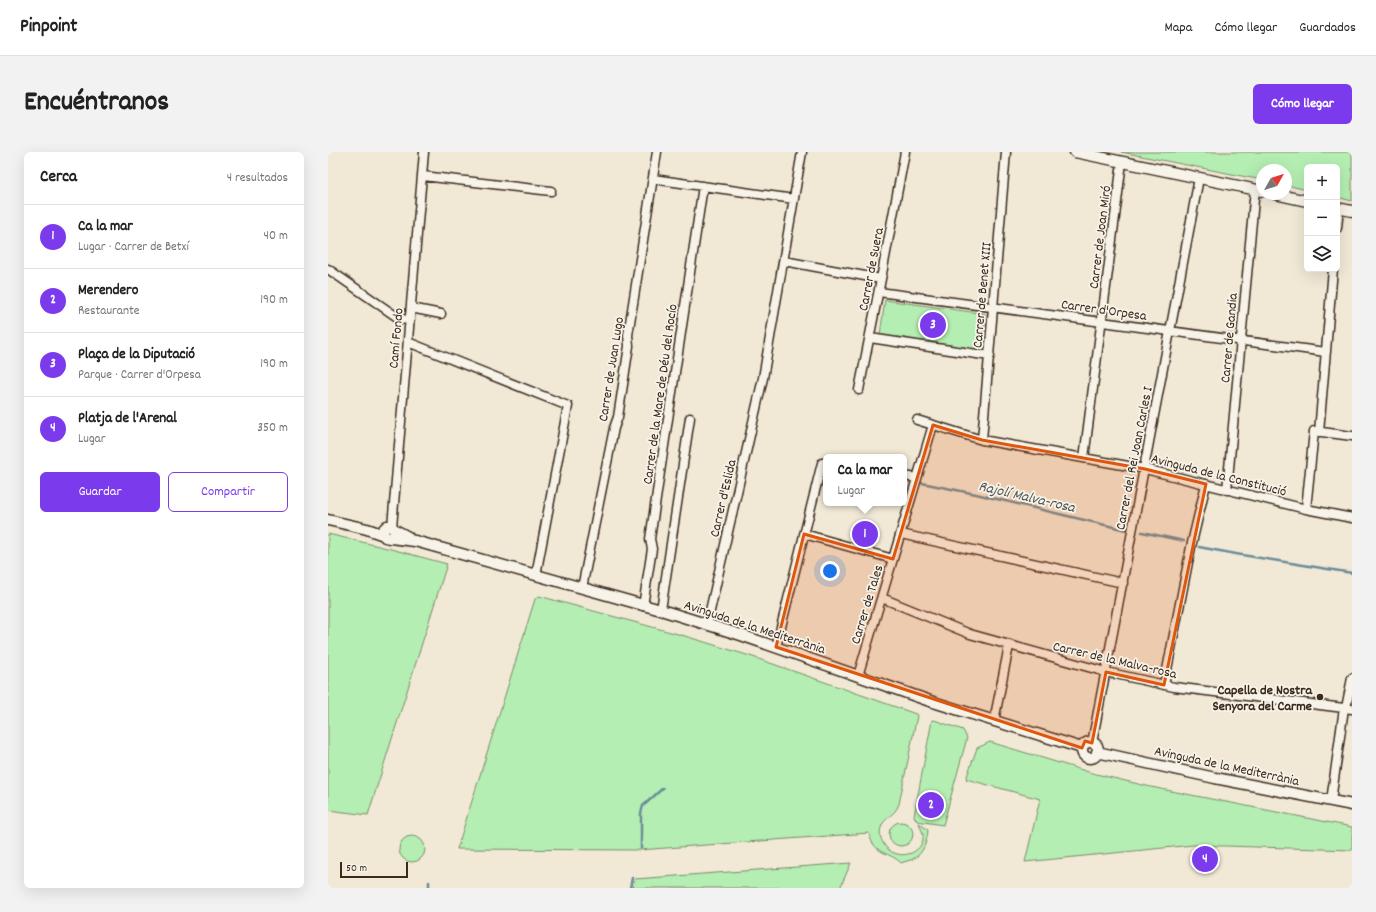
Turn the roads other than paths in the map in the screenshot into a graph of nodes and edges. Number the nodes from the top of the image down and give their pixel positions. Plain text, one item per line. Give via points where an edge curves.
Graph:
1 (424, 152) edge
2 (657, 152) edge
3 (802, 152) edge
4 (905, 152) edge
5 (1006, 152) edge
6 (1075, 152) edge
7 (1122, 162) junction
8 (423, 176) junction
9 (1199, 178) junction
10 (653, 179) junction
11 (703, 186) junction
12 (1256, 190) edge
13 (551, 191) dead end
14 (1292, 198) edge
15 (794, 199) junction
16 (1257, 200) edge
17 (1304, 200) edge
18 (1340, 208) edge
19 (1352, 211) edge
20 (784, 260) junction
21 (328, 269) edge
22 (1333, 272) edge
23 (882, 279) junction
24 (879, 292) junction
25 (411, 308) junction
26 (994, 308) junction
27 (441, 314) dead end
28 (410, 320) junction
29 (1102, 322) junction
30 (1170, 331) junction
31 (870, 338) junction
32 (1241, 341) junction
33 (408, 342) junction
34 (1326, 352) junction
35 (990, 356) junction
36 (859, 390) dead end
37 (690, 418) dead end
38 (917, 420) dead end
39 (934, 425) junction
40 (1316, 432) junction
41 (1352, 436) edge
42 (982, 440) junction
43 (1084, 458) junction
44 (823, 467) edge
45 (1145, 469) junction
46 (907, 476) edge
47 (917, 478) junction
48 (1206, 484) junction
49 (1227, 490) junction
50 (1306, 509) junction
51 (1352, 518) edge
52 (328, 520) edge
53 (389, 532) junction
54 (804, 534) junction
55 (901, 534) junction
56 (893, 559) junction
57 (536, 575) junction
58 (1123, 583) junction
59 (582, 588) junction
60 (882, 598) junction
61 (643, 606) junction
62 (661, 610) junction
63 (707, 624) junction
64 (1009, 646) junction
65 (776, 647) junction
66 (1106, 672) junction
67 (858, 676) junction
68 (1352, 678) edge
69 (1164, 685) junction
70 (1347, 708) edge
71 (994, 721) junction
72 (1092, 743) junction
73 (1082, 748) junction
74 (1097, 752) junction
75 (1331, 801) junction
76 (1352, 805) edge

1 - 8 street, Camí Fondo
2 - 10 street, Carrer de Juan Lugo
3 - 15 street, Carrer d'Eslida
4 - 23 street, Carrer de Suera
5 - 26 street, Carrer de Benet XIII
6 - 7 street
7 - 9 street
7 - 29 street, Carrer de Joan Miró
8 - 13 street
8 - 25 street, Camí Fondo
9 - 12 street
9 - 30 street, Carrer del Rei Joan Carles I
10 - 11 street
10 - 59 street, Carrer de Juan Lugo via 628,335 629,346 618,417
11 - 15 street
11 - 61 street, Carrer de la Mare de Déu del Rocío via 650,539 652,549
14 - 17 street
15 - 20 street, Carrer d'Eslida
16 - 32 street, Carrer de Gandia
18 - 19 street
20 - 23 street
20 - 63 street, Carrer d'Eslida via 763,378
21 - 28 street via 400,319
22 - 34 street
23 - 24 street, Carrer de Suera
24 - 26 street, Carrer d'Orpesa
24 - 31 street, Carrer de Suera
25 - 27 street
25 - 28 street, Camí Fondo
26 - 29 street, Carrer d'Orpesa
26 - 35 street, Carrer de Benet XIII
28 - 33 street, Camí Fondo
29 - 30 street, Carrer d'Orpesa
29 - 43 street, Carrer de Joan Miró
30 - 32 street, Carrer d'Orpesa
30 - 45 street, Carrer del Rei Joan Carles I
31 - 35 street
31 - 36 street, Carrer de Suera
32 - 34 street, Carrer d'Orpesa
32 - 49 street, Carrer de Gandia
33 - 53 street, Camí Fondo
33 - 57 street via 568,406
34 - 40 street
35 - 42 street, Carrer de Benet XIII
37 - 62 street
38 - 39 street, Avinguda de la Constitució
39 - 42 street, Avinguda de la Constitució
39 - 47 street, Carrer de Tales
40 - 41 street
40 - 50 street
42 - 43 street, Avinguda de la Constitució
43 - 45 street, Avinguda de la Constitució
44 - 54 street
45 - 48 street, Avinguda de la Constitució
45 - 58 street, Carrer del Rei Joan Carles I
46 - 47 street
47 - 55 street, Carrer de Tales
48 - 49 street, Avinguda de la Constitució
48 - 69 street
49 - 50 street, Avinguda de la Constitució
50 - 51 street, Avinguda de la Constitució
52 - 53 street, Avinguda de la Mediterrània
53 - 57 street, Avinguda de la Mediterrània
54 - 56 street
54 - 65 street
55 - 56 street, Carrer de Tales
55 - 58 street
56 - 60 street, Carrer de Tales
57 - 59 street, Avinguda de la Mediterrània
58 - 66 street, Carrer del Rei Joan Carles I
59 - 61 street, Avinguda de la Mediterrània
60 - 64 street, Carrer de la Malva-rosa via 970,634
60 - 67 street, Carrer de Tales
61 - 62 street, Avinguda de la Mediterrània
62 - 63 street, Avinguda de la Mediterrània
63 - 65 street, Avinguda de la Mediterrània
64 - 66 street, Carrer de la Malva-rosa
64 - 71 street
65 - 67 street, Avinguda de la Mediterrània
66 - 69 street, Carrer de la Malva-rosa
66 - 72 street, Carrer del Rei Joan Carles I
67 - 71 street, Avinguda de la Mediterrània
68 - 70 street
69 - 70 street, Carrer de la Malva-rosa
70 - 75 street
71 - 73 street, Avinguda de la Mediterrània
72 - 73 street via 1085,744
72 - 74 street via 1097,747
73 - 74 street via 1088,757 1095,756
74 - 75 street, Avinguda de la Mediterrània
75 - 76 street, Avinguda de la Mediterrània

